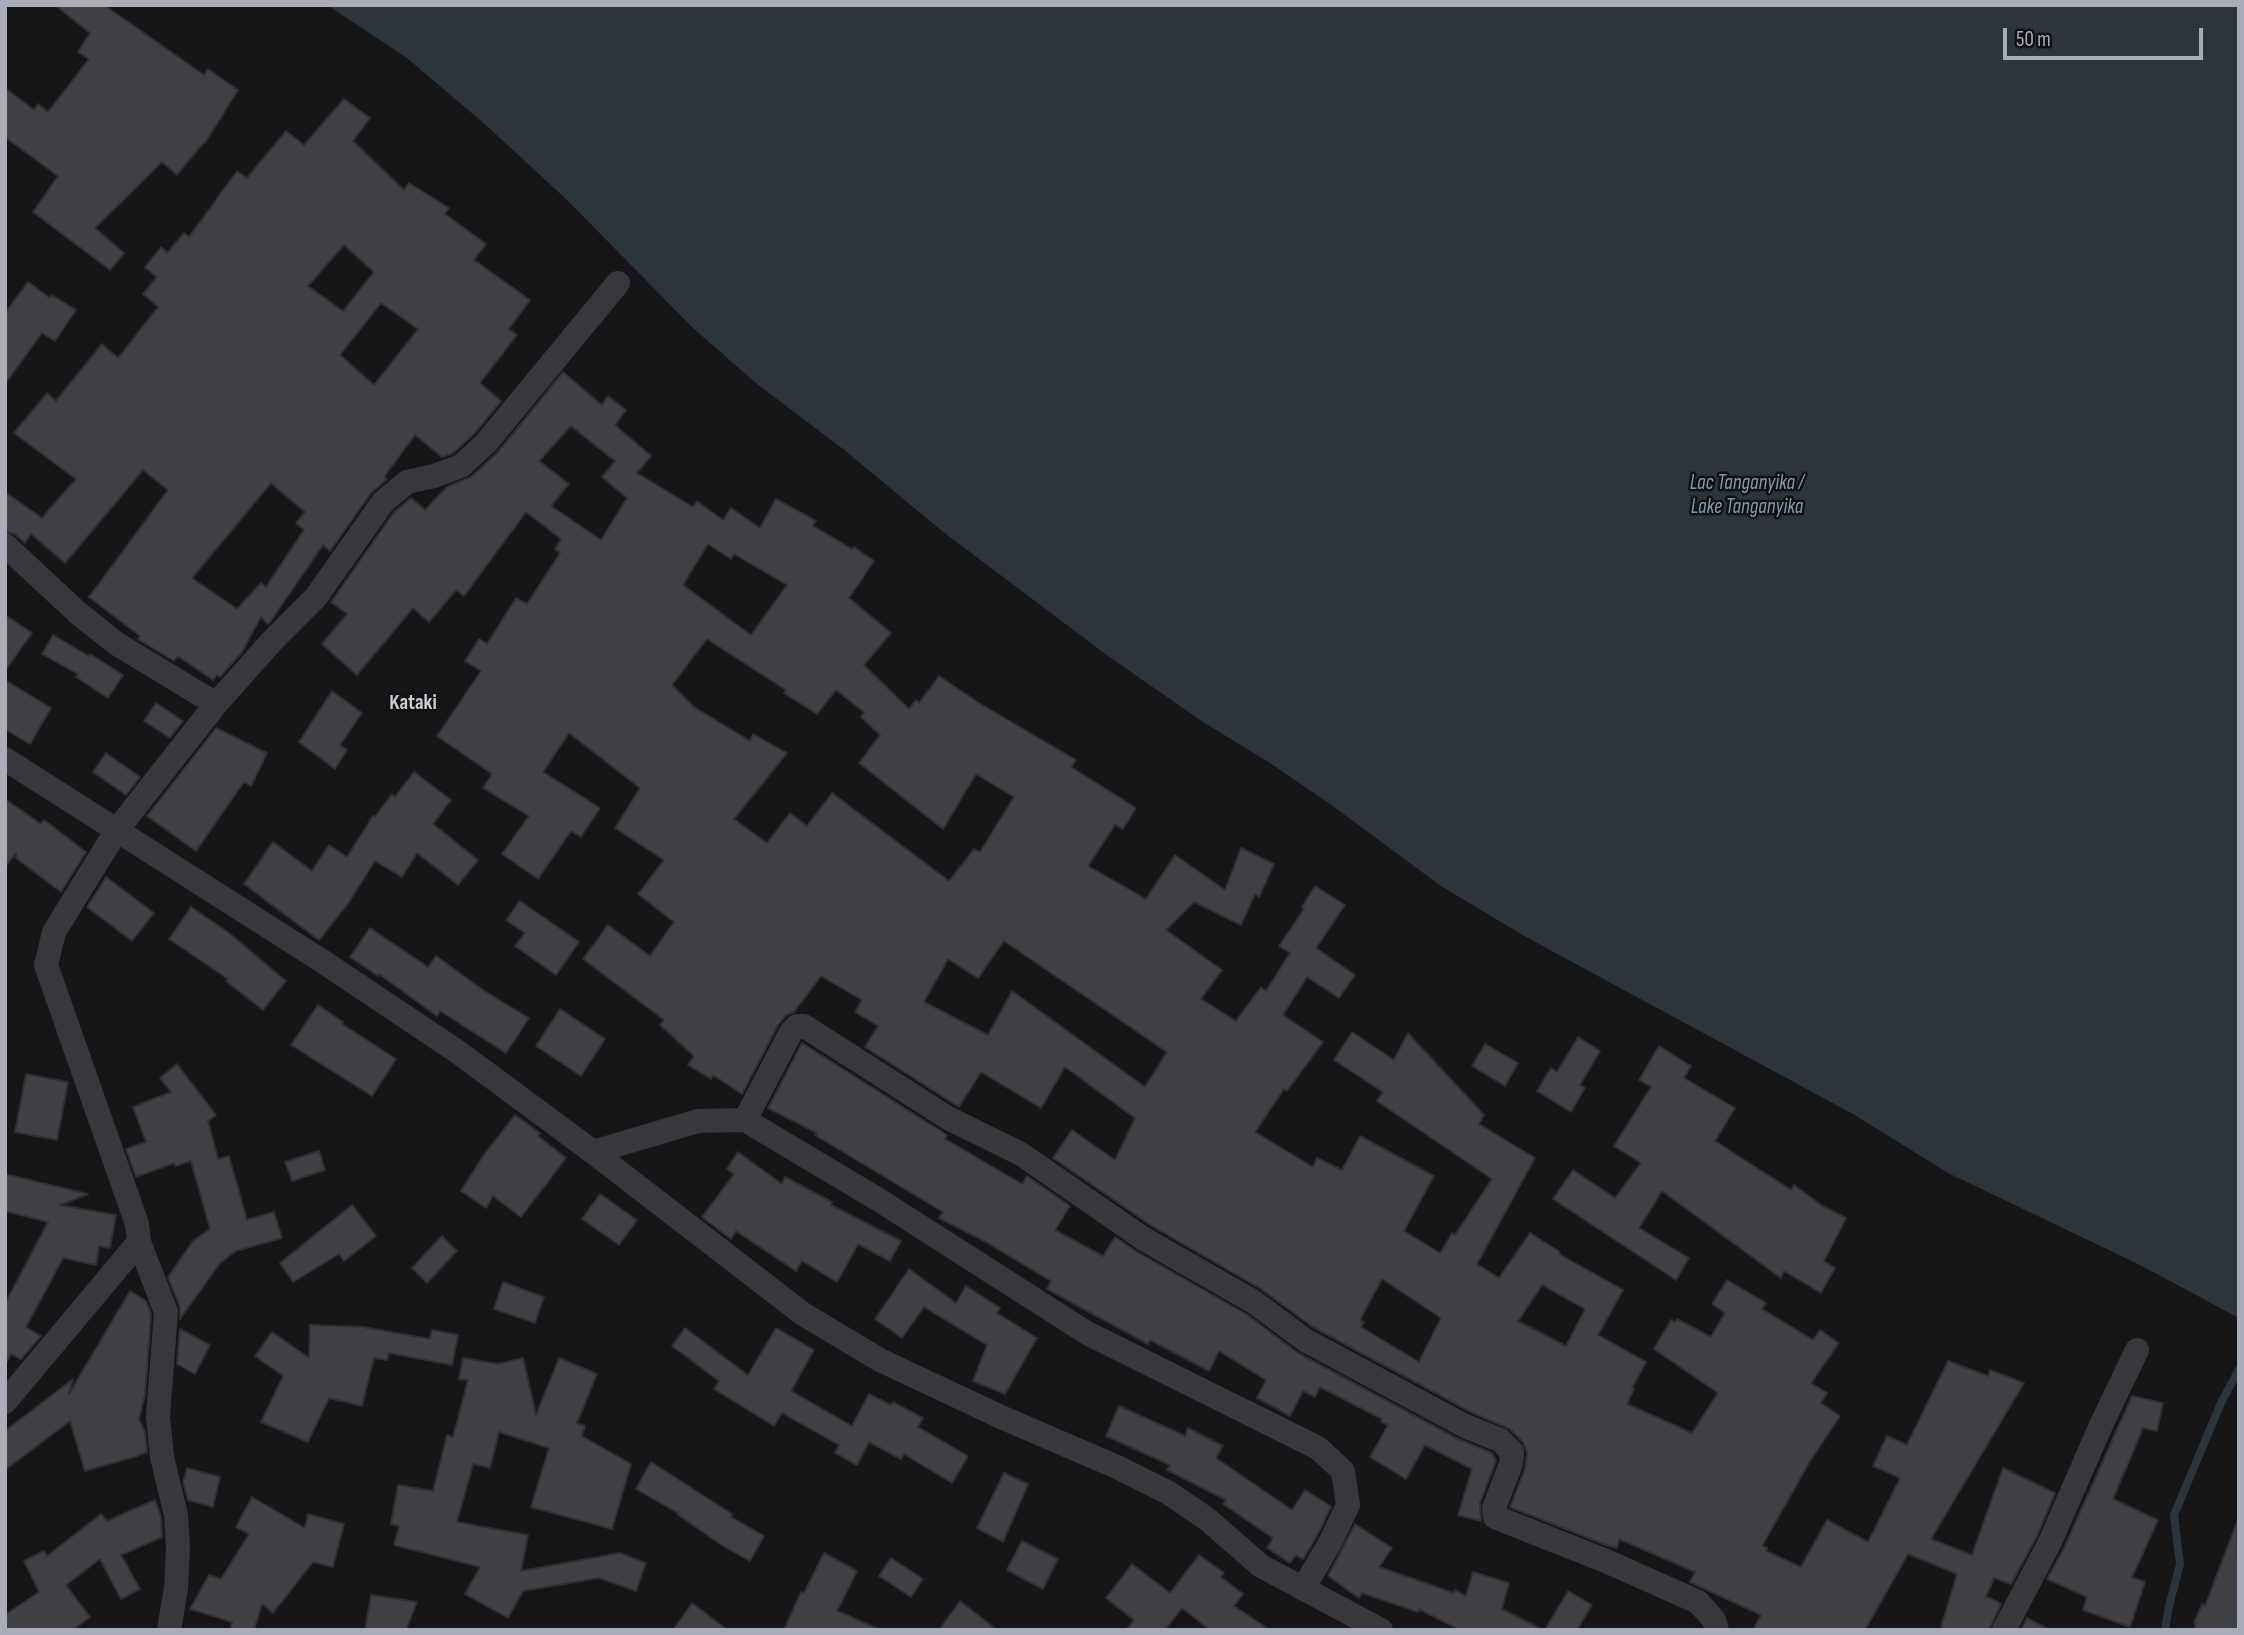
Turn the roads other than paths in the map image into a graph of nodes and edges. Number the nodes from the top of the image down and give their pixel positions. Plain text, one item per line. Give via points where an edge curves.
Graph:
1 (618, 283) dead end
2 (5, 545) edge
3 (216, 704) junction
4 (5, 759) edge
5 (117, 830) junction
6 (745, 1120) junction
7 (593, 1152) junction
8 (139, 1242) junction
9 (2137, 1350) dead end
10 (5, 1402) edge
11 (1303, 1589) junction
12 (169, 1630) edge
13 (1381, 1630) edge
14 (1717, 1630) edge
15 (2004, 1630) edge

1 - 3 street via 486,443 461,466 407,482 383,502 316,597
2 - 3 street via 117,644
3 - 5 street
4 - 5 street
5 - 7 street via 457,1052
5 - 8 street via 54,932 46,965 137,1224
6 - 7 street via 698,1121
6 - 11 street via 1087,1333 1318,1448 1343,1471 1348,1505
6 - 14 street via 791,1032 804,1026 948,1118 1021,1154 1144,1240 1254,1302 1305,1340 1465,1426 1500,1440 1512,1452 1495,1517 1698,1602
7 - 11 street via 803,1314 880,1360 1170,1493 1261,1566
8 - 10 street
8 - 12 street via 166,1312 158,1417 178,1547
9 - 15 street via 2050,1542
11 - 13 street

